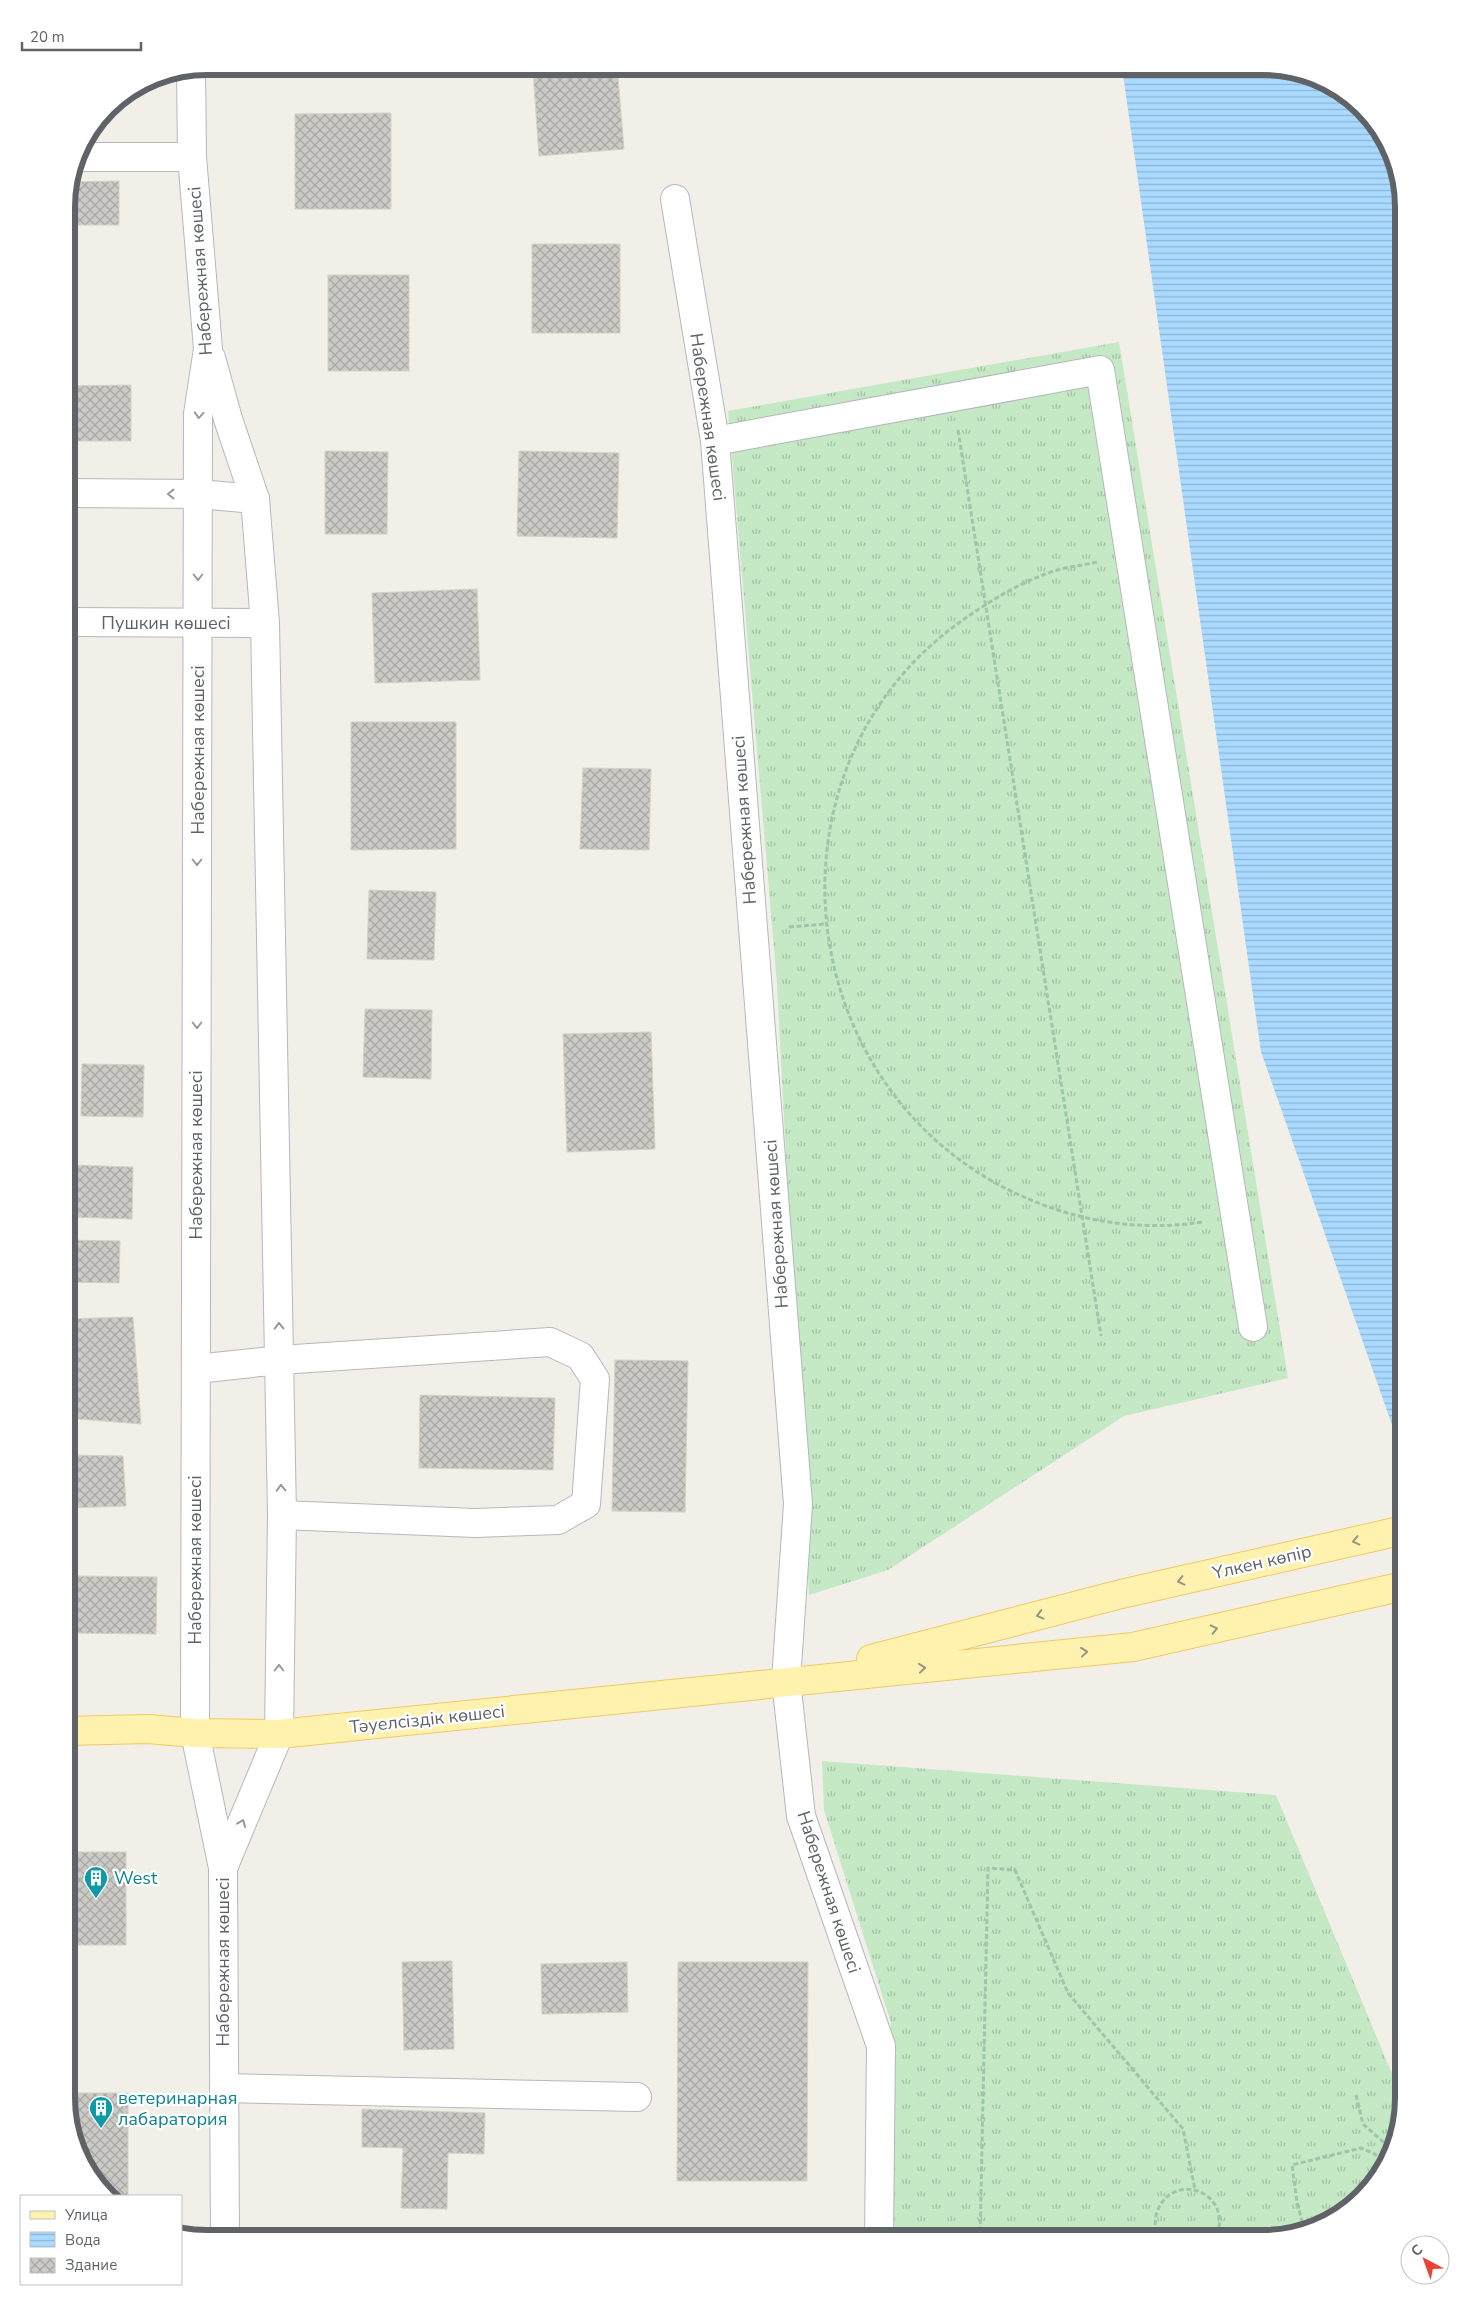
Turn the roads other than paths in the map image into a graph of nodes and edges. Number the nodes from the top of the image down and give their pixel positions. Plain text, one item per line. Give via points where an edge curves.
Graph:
1 (190, 76) edge
2 (85, 157) edge
3 (192, 157) junction
4 (675, 198) dead end
5 (208, 350) junction
6 (715, 441) junction
7 (75, 493) edge
8 (198, 494) junction
9 (254, 499) junction
10 (75, 622) edge
11 (265, 623) junction
12 (198, 624) junction
13 (1253, 1327) dead end
14 (280, 1360) junction
15 (196, 1369) junction
16 (282, 1515) junction
17 (1395, 1532) edge
18 (1395, 1588) edge
19 (786, 1681) junction
20 (75, 1731) edge
21 (195, 1733) junction
22 (280, 1734) junction
23 (223, 1868) junction
24 (224, 2088) junction
25 (637, 2097) dead end
26 (224, 2230) edge
27 (879, 2230) edge

1 - 3 street, Набережная көшесі
2 - 3 street
3 - 5 street, Набережная көшесі
4 - 6 street, Набережная көшесі
5 -> 8 street, Набережная көшесі via 198,414
5 - 9 street
6 - 13 street via 1100,370
6 - 19 street, Набережная көшесі via 798,1504
8 -> 7 street
8 - 9 street
8 -> 12 street, Набережная көшесі
9 - 11 street
10 - 12 street, Пушкин көшесі
11 - 12 street, Пушкин көшесі
14 -> 11 street
12 -> 15 street, Набережная көшесі
14 - 15 street
16 -> 14 street
14 - 16 street via 550,1342 580,1356 595,1379 586,1504 558,1520 475,1523
15 - 21 street, Набережная көшесі
22 -> 16 street
17 -> 19 main road, Үлкен көпір via 1121,1594
19 -> 18 main road via 1133,1647
19 - 22 main road, Тәуелсіздік көшесі
19 - 27 street, Набережная көшесі via 801,1816 880,2046
20 - 21 main road, Тәуелсіздік көшесі via 148,1729
21 - 22 main road, Тәуелсіздік көшесі
21 - 23 street, Набережная көшесі
23 -> 22 street
23 - 24 street, Набережная көшесі
24 - 25 street
24 - 26 street, Набережная көшесі

